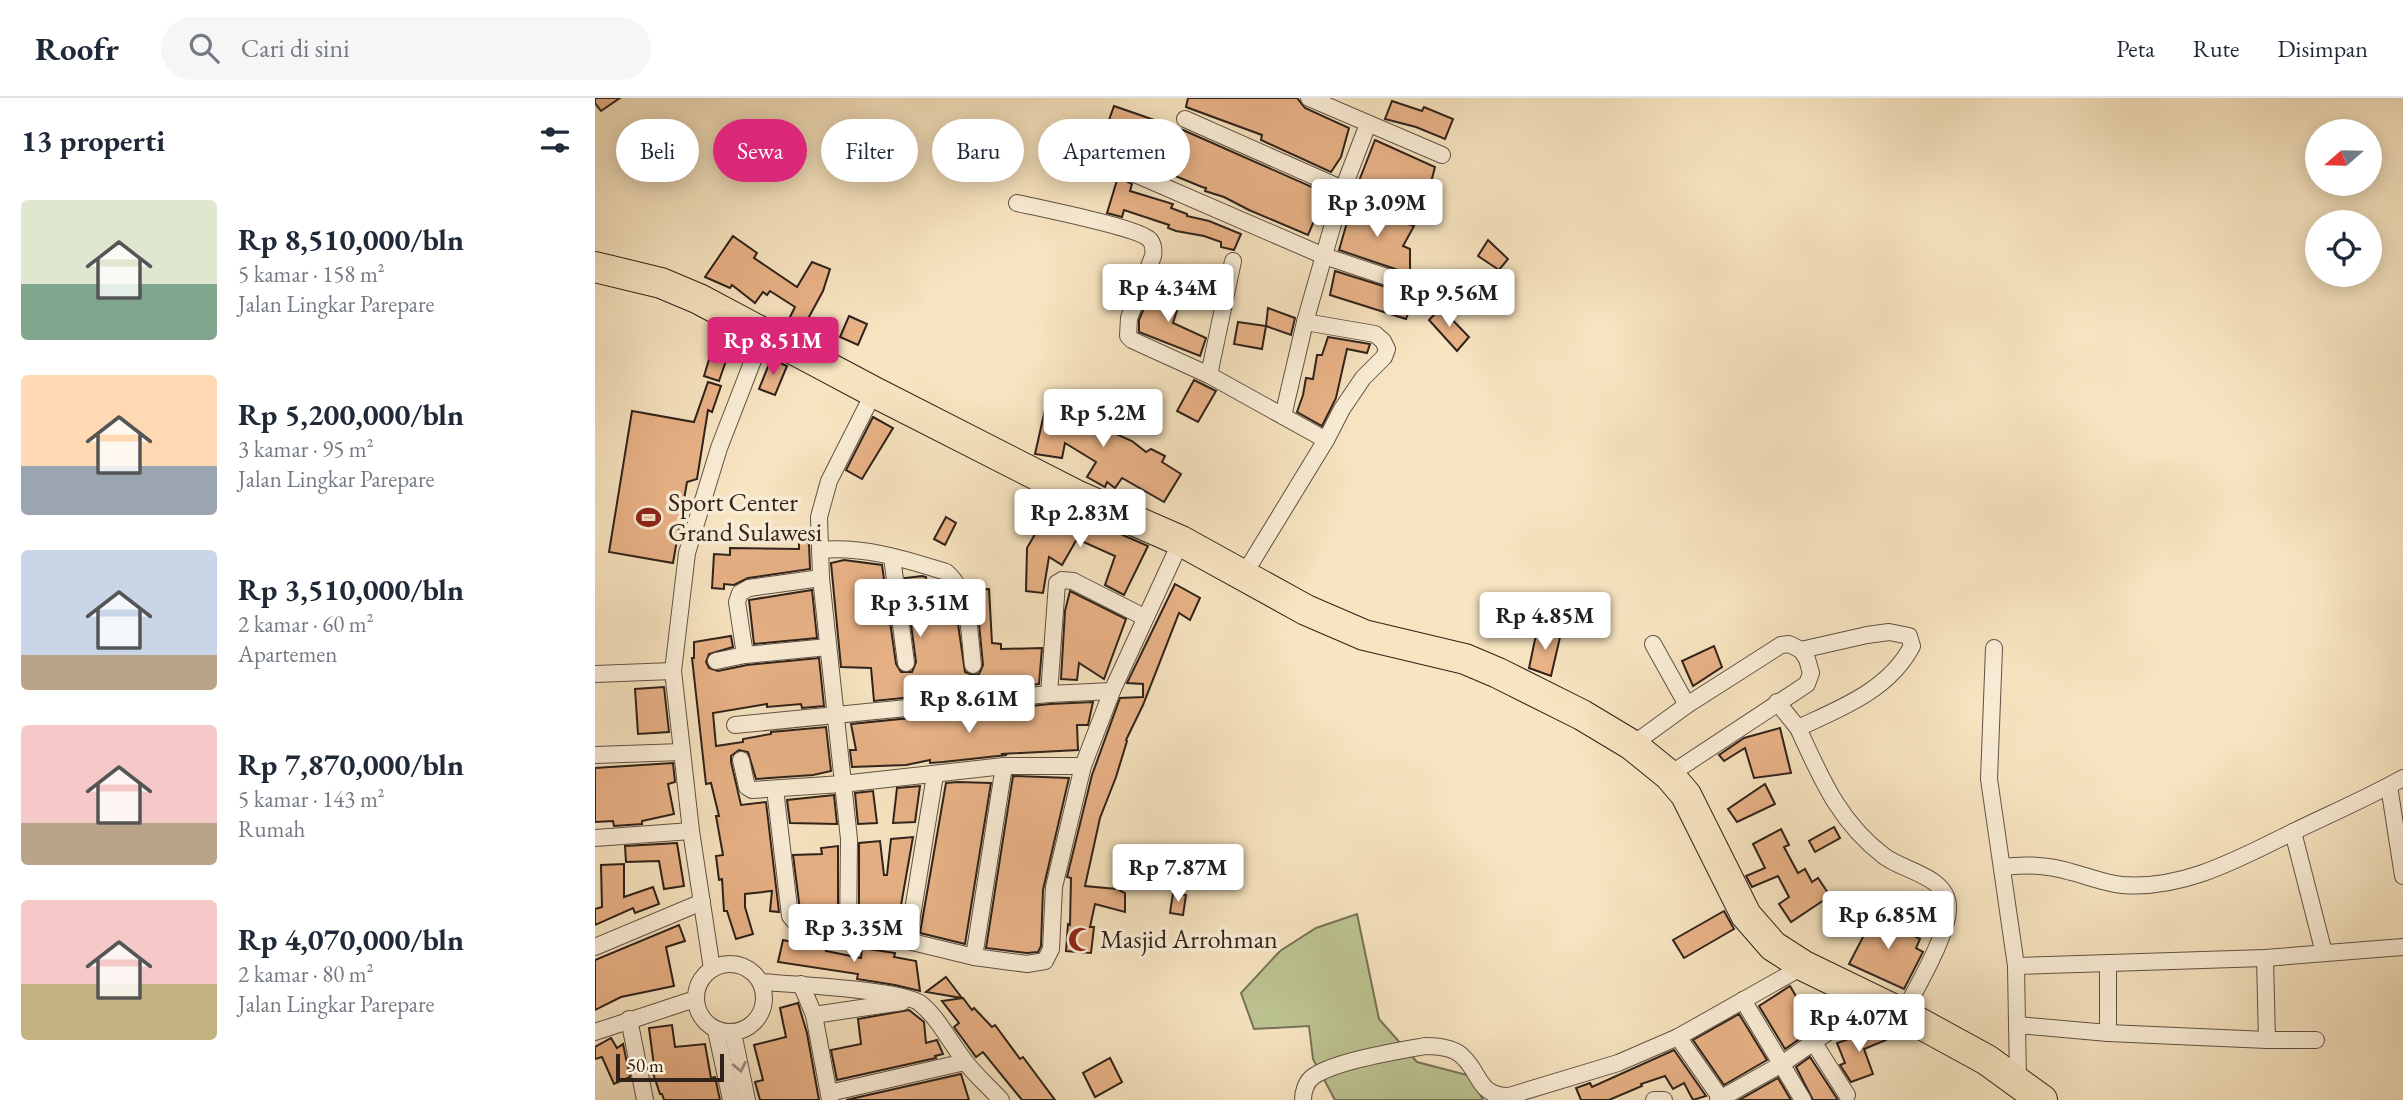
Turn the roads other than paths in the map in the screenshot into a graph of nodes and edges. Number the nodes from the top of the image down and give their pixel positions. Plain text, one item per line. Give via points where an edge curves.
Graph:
1 (1309, 98) edge
2 (1190, 121) edge
3 (1368, 124) junction
4 (1442, 155) dead end
5 (1153, 182) edge
6 (1343, 189) junction
7 (1017, 202) dead end
8 (1417, 216) dead end
9 (1324, 256) junction
10 (1233, 261) dead end
11 (595, 267) edge
12 (1411, 285) dead end
13 (1305, 322) junction
14 (765, 332) junction
15 (1209, 375) junction
16 (874, 392) junction
17 (1283, 416) junction
18 (1326, 440) junction
19 (1181, 541) junction
20 (820, 550) junction
21 (892, 557) junction
22 (1243, 576) junction
23 (821, 578) junction
24 (1144, 617) junction
25 (1653, 644) dead end
26 (828, 646) junction
27 (1994, 648) dead end
28 (1801, 650) junction
29 (745, 655) junction
30 (716, 661) dead end
31 (906, 663) dead end
32 (973, 665) dead end
33 (673, 671) junction
34 (595, 674) edge
35 (1112, 691) junction
36 (1048, 694) junction
37 (1777, 702) junction
38 (1687, 705) junction
39 (836, 716) junction
40 (735, 725) dead end
41 (1798, 728) junction
42 (1632, 745) junction
43 (682, 752) junction
44 (595, 755) edge
45 (741, 760) dead end
46 (1004, 766) junction
47 (1083, 766) junction
48 (935, 775) junction
49 (1669, 775) junction
50 (2396, 782) edge
51 (842, 784) junction
52 (775, 789) junction
53 (691, 831) junction
54 (2293, 832) junction
55 (595, 838) edge
56 (2002, 867) junction
57 (2403, 876) edge
58 (702, 902) junction
59 (848, 935) junction
60 (908, 942) junction
61 (595, 947) edge
62 (2403, 947) edge
63 (2323, 953) junction
64 (974, 957) junction
65 (2265, 958) junction
66 (2108, 964) junction
67 (1804, 966) junction
68 (2016, 966) junction
69 (712, 969) junction
70 (761, 982) junction
71 (801, 984) junction
72 (695, 999) junction
73 (915, 1000) junction
74 (1743, 1000) junction
75 (1873, 1000) junction
76 (814, 1014) junction
77 (1903, 1014) junction
78 (629, 1019) junction
79 (2018, 1025) junction
80 (595, 1032) edge
81 (725, 1032) junction
82 (2108, 1033) junction
83 (1678, 1037) junction
84 (2267, 1040) junction
85 (2316, 1040) dead end
86 (1814, 1043) junction
87 (965, 1062) junction
88 (1782, 1064) junction
89 (2018, 1081) junction
90 (1847, 1095) dead end
91 (829, 1097) edge
92 (1720, 1099) edge
93 (645, 1100) edge
94 (731, 1100) edge
95 (747, 1100) edge
96 (1001, 1100) edge
97 (1303, 1100) edge
98 (1654, 1100) edge
99 (1664, 1100) edge
100 (1803, 1100) edge
101 (2042, 1100) edge

1 - 3 street
2 - 6 street
3 - 4 street
3 - 6 street
5 - 9 street
6 - 8 street
6 - 9 street
7 - 15 street via 1142,234 1150,240 1153,256 1129,318 1128,336
9 - 12 street
9 - 13 street
10 - 15 street
11 - 14 highway via 661,283
13 - 17 street
13 - 18 street via 1375,334 1387,349 1342,409
14 - 16 highway
14 - 33 street via 719,449 687,552
15 - 17 street
16 - 19 highway via 1077,496
16 - 20 street via 829,481 818,517
17 - 18 street
18 - 22 street
19 - 22 highway
19 - 24 street
20 - 21 street via 863,549
20 - 23 street
21 - 31 street
21 - 32 street via 946,572 956,580 968,622
22 - 42 highway via 1364,635 1465,659 1498,673
23 - 26 street
23 - 29 street via 740,593 737,602
24 - 35 street
24 - 36 street via 1073,581 1057,583
25 - 38 street
26 - 29 street
26 - 39 street
27 - 56 street via 1989,779
28 - 37 street via 1810,678
28 - 38 street via 1781,645
28 - 41 street via 1889,632 1909,636 1912,646 1884,681
29 - 30 street
33 - 34 street
33 - 43 street
35 - 36 street
35 - 47 street
36 - 39 street
37 - 41 street
37 - 49 street
38 - 42 street
39 - 40 street
39 - 51 street
41 - 77 street via 1843,816 1886,859 1937,884 1949,905 1940,938
42 - 49 highway
43 - 44 street
43 - 53 street
45 - 52 street via 749,790
46 - 47 street
46 - 48 street
46 - 64 street
47 - 64 street via 1054,887 1048,958 1027,964
48 - 51 street
48 - 60 street
49 - 67 highway via 1691,804 1746,915 1773,946
50 - 54 street
50 - 57 street
51 - 52 street
51 - 59 street via 849,839
52 - 59 street via 790,916 803,931
53 - 55 street
53 - 58 street
54 - 56 street via 2212,870 2162,883 2122,885 2047,866
54 - 63 street
56 - 68 street
58 - 61 street
58 - 69 street
59 - 60 street
60 - 64 street
62 - 63 street
63 - 65 street
65 - 66 street
65 - 84 street
66 - 68 street
66 - 82 street
67 - 74 street
67 - 75 highway
68 - 79 street
69 - 70 street via 733,964 754,973
69 - 72 street via 697,987
70 - 71 street
70 - 81 street via 764,1005 760,1015 744,1030
71 - 73 street
71 - 76 street
72 - 78 street
72 - 81 street via 701,1018
73 - 76 street
73 - 87 street via 943,1029
74 - 83 street
74 - 88 street
75 - 77 highway
75 - 86 street
76 - 91 street
77 - 89 highway
78 - 80 street
78 - 93 street
79 - 82 street
79 - 89 street
81 - 94 street
81 -> 95 street
82 - 84 street
83 - 92 street
83 - 97 street via 1618,1063 1509,1096 1485,1088 1462,1055 1425,1046 1314,1076
84 - 85 street
86 - 88 street
86 - 90 street
87 - 91 street
87 - 96 street
88 - 92 street
88 - 100 street
89 - 101 highway
98 - 99 street

